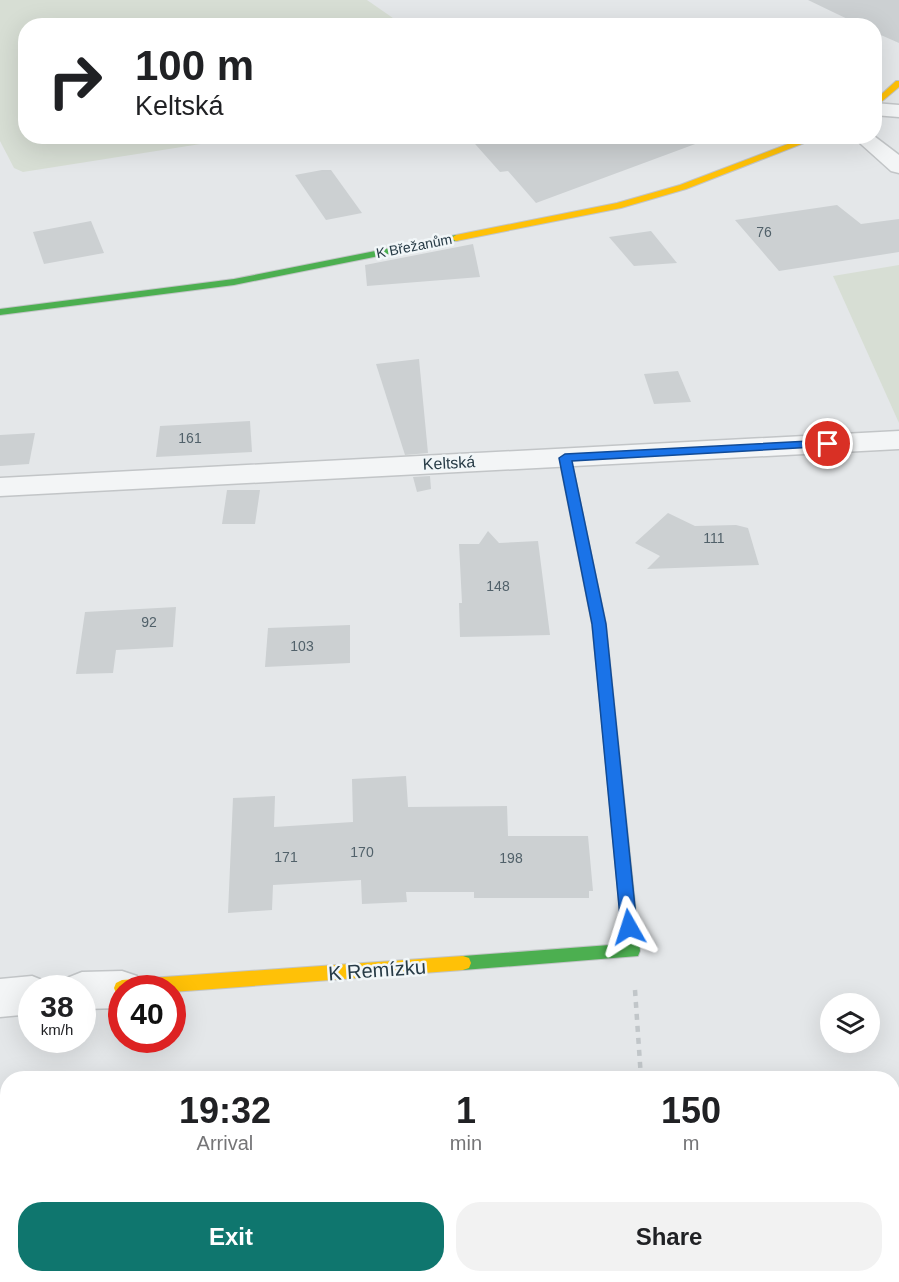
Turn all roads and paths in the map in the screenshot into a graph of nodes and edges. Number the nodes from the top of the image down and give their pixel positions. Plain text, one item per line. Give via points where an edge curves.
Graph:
1 (899, 83) edge
2 (882, 99) edge
3 (882, 108) edge
4 (899, 111) edge
5 (797, 144) edge
6 (872, 144) edge
7 (899, 166) edge
8 (0, 312) edge
9 (899, 440) edge
10 (565, 458) junction
11 (0, 487) edge
12 (632, 951) junction
13 (186, 983) edge
14 (18, 996) edge
15 (0, 998) edge
16 (641, 1071) edge

1 - 2 street
3 - 4 street
5 - 8 street, K Břežanům via 684,187 618,206 234,282
6 - 7 street
9 - 10 street, Keltská
10 - 11 street, Keltská
10 - 12 street via 599,624
12 - 13 street, K Remízku
12 - 16 path
14 - 15 street

